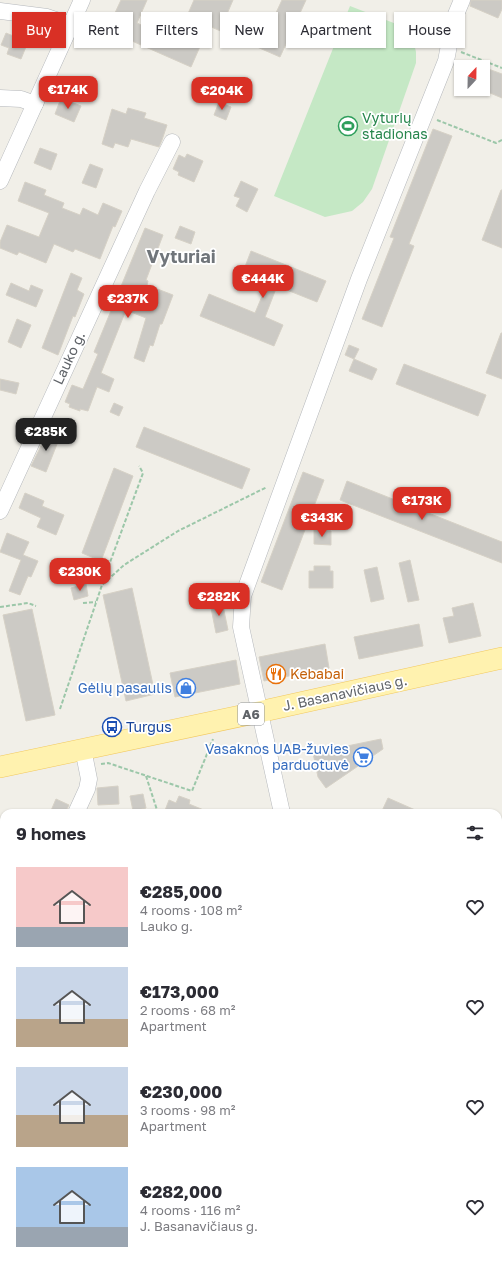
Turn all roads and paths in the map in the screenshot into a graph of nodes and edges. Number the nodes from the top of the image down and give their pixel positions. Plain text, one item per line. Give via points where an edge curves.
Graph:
1 (82, 0) edge
2 (462, 0) edge
3 (0, 10) edge
4 (457, 12) edge
5 (71, 24) junction
6 (449, 48) joint
7 (502, 68) edge
8 (0, 98) edge
9 (34, 104) junction
10 (424, 116) junction
11 (502, 140) edge
12 (172, 142) dead end
13 (0, 181) edge
14 (139, 466) dead end
15 (287, 477) junction
16 (0, 511) edge
17 (102, 585) junction
18 (96, 602) junction
19 (83, 603) dead end
20 (36, 606) dead end
21 (0, 607) edge
22 (502, 658) edge
23 (60, 709) dead end
24 (259, 712) junction
25 (214, 737) dead end
26 (85, 757) junction
27 (0, 767) edge
28 (146, 776) junction
29 (78, 809) edge
30 (157, 809) edge
31 (281, 809) edge

1 - 5 street
2 - 4 street
3 - 5 street via 46,17
5 - 9 street
6 - 7 path
6 - 10 street
8 - 9 street via 21,99
9 - 13 street
10 - 11 path via 496,144
10 - 15 street via 358,279
12 - 16 street, Lauko g.
14 - 17 path via 143,473
15 - 17 path via 178,530 124,565
15 - 24 street via 243,596 241,627
17 - 18 path
18 - 19 path
18 - 23 path
20 - 21 path via 28,603
22 - 24 main road, J. Basanavičiaus g. / A6
24 - 26 main road, J. Basanavičiaus g. / A6
24 - 31 street
25 - 28 path via 192,791
26 - 27 main road, J. Basanavičiaus g. / A6
26 - 28 path
26 - 29 street via 90,779
28 - 30 path

